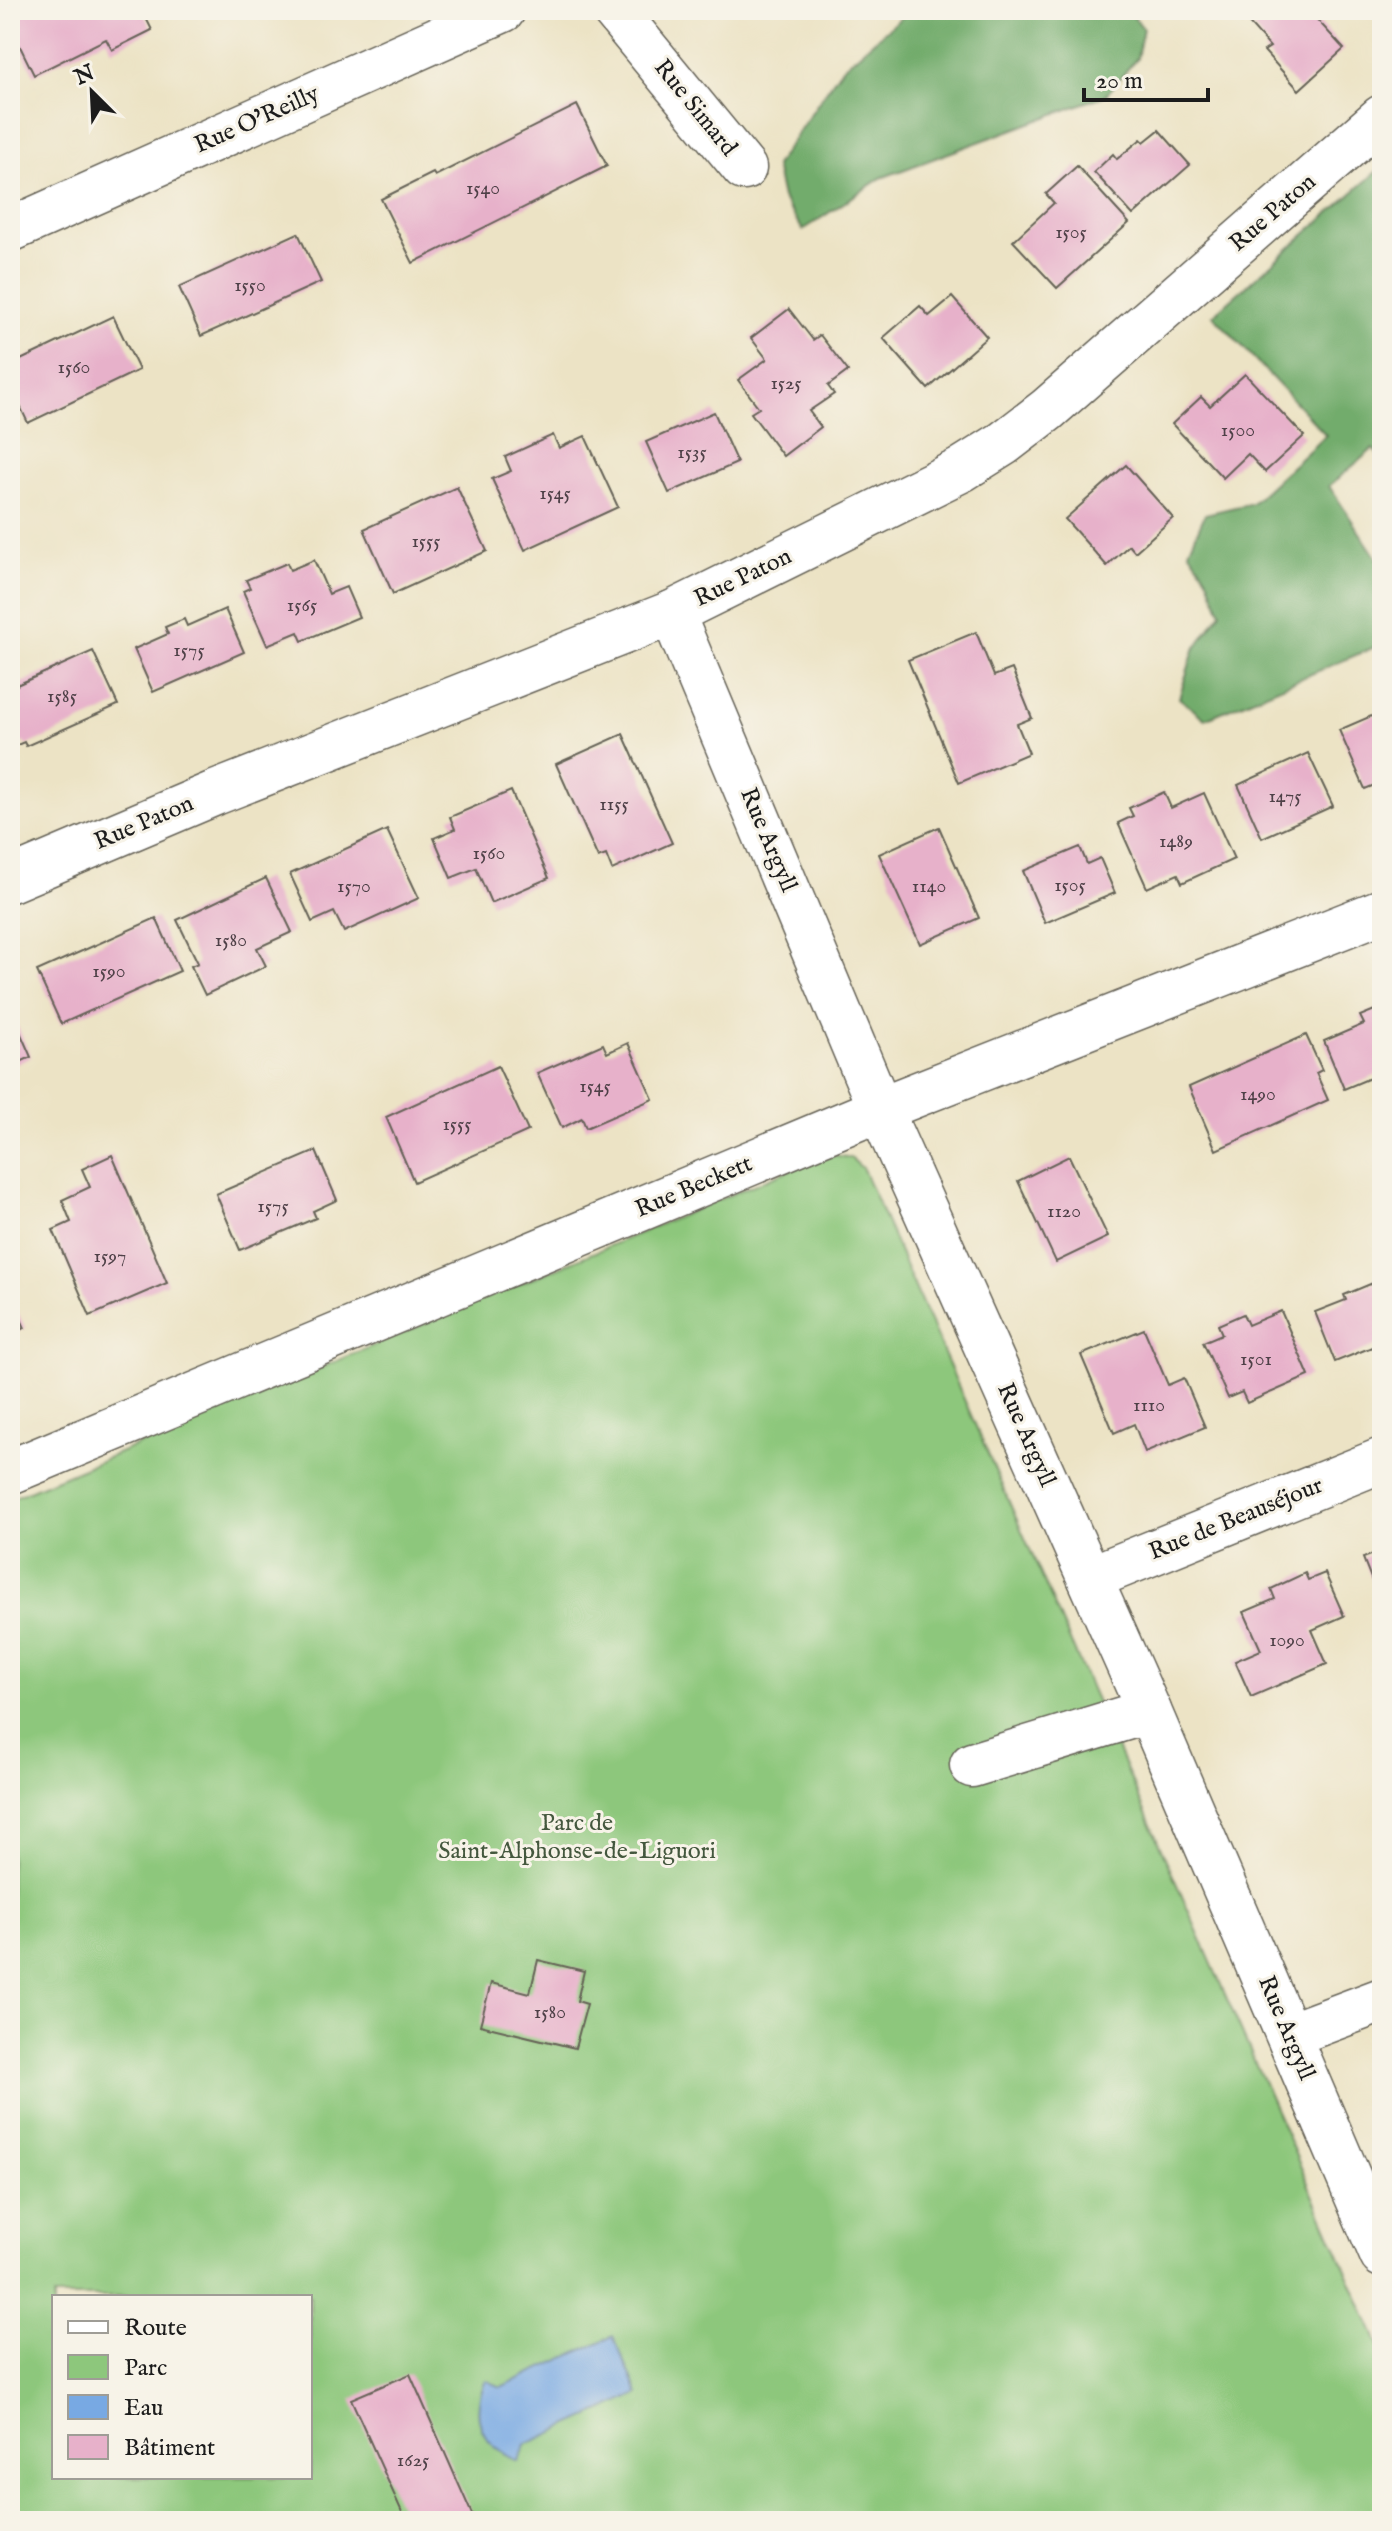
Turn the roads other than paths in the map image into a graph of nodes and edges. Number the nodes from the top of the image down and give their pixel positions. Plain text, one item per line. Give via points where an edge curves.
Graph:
1 (503, 10) edge
2 (614, 10) edge
3 (1382, 117) edge
4 (744, 168) dead end
5 (10, 230) edge
6 (672, 613) junction
7 (10, 880) edge
8 (1382, 911) edge
9 (880, 1109) junction
10 (1382, 1460) edge
11 (10, 1472) edge
12 (1090, 1578) junction
13 (1149, 1711) junction
14 (972, 1765) dead end
15 (1382, 2000) edge
16 (1289, 2035) junction
17 (1382, 2255) edge

1 - 5 street, Rue O'Reilly
2 - 4 street, Rue Simard
3 - 6 street, Rue Paton via 1004,443 923,491
6 - 7 street, Rue Paton via 215,793
6 - 9 street, Rue Argyll
8 - 9 street, Rue Beckett
9 - 11 street, Rue Beckett
9 - 12 street, Rue Argyll
10 - 12 street, Rue de Beauséjour
12 - 13 street, Rue Argyll
13 - 14 street
13 - 16 street, Rue Argyll
15 - 16 street
16 - 17 street, Rue Argyll

